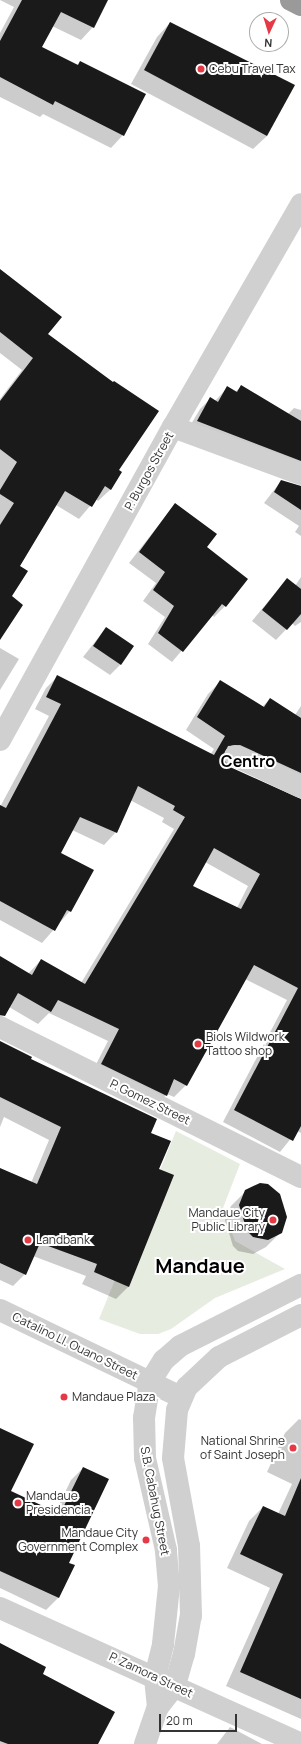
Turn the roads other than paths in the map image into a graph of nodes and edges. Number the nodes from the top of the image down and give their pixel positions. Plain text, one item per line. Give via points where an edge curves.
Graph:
1 (291, 0) edge
2 (301, 5) edge
3 (301, 204) edge
4 (173, 427) junction
5 (301, 474) edge
6 (0, 740) edge
7 (235, 756) dead end
8 (301, 787) edge
9 (0, 1027) edge
10 (301, 1177) edge
11 (301, 1285) edge
12 (0, 1310) edge
13 (301, 1315) edge
14 (150, 1382) junction
15 (181, 1397) junction
16 (145, 1458) junction
17 (173, 1458) junction
18 (0, 1608) edge
19 (155, 1677) junction
20 (175, 1685) junction
21 (158, 1707) junction
22 (145, 1744) edge
23 (301, 1744) edge

1 - 2 highway
3 - 4 street, P. Burgos Street
4 - 5 street
4 - 6 street, P. Burgos Street
7 - 8 street
9 - 10 street, P. Gomez Street
11 - 14 street, S.B. Cabahug Street via 180,1346 164,1360
12 - 14 street, Catalino Ll. Ouano Street
13 - 15 street, S.B. Cabahug Street via 219,1356 194,1378
14 - 15 street, Catalino Ll. Ouano Street
14 - 16 street, S.B. Cabahug Street via 144,1418
15 - 17 street, S.B. Cabahug Street via 174,1426
16 - 17 street
16 - 19 street, S.B. Cabahug Street via 166,1550 169,1586 163,1644
17 - 20 street, S.B. Cabahug Street via 189,1546 192,1586 191,1616
18 - 19 street, P. Zamora Street
19 - 20 street, P. Zamora Street
19 - 21 street, S.B. Cabahug Street
20 - 21 street, S.B. Cabahug Street
20 - 23 street, P. Zamora Street
21 - 22 street, S.B. Cabahug Street

